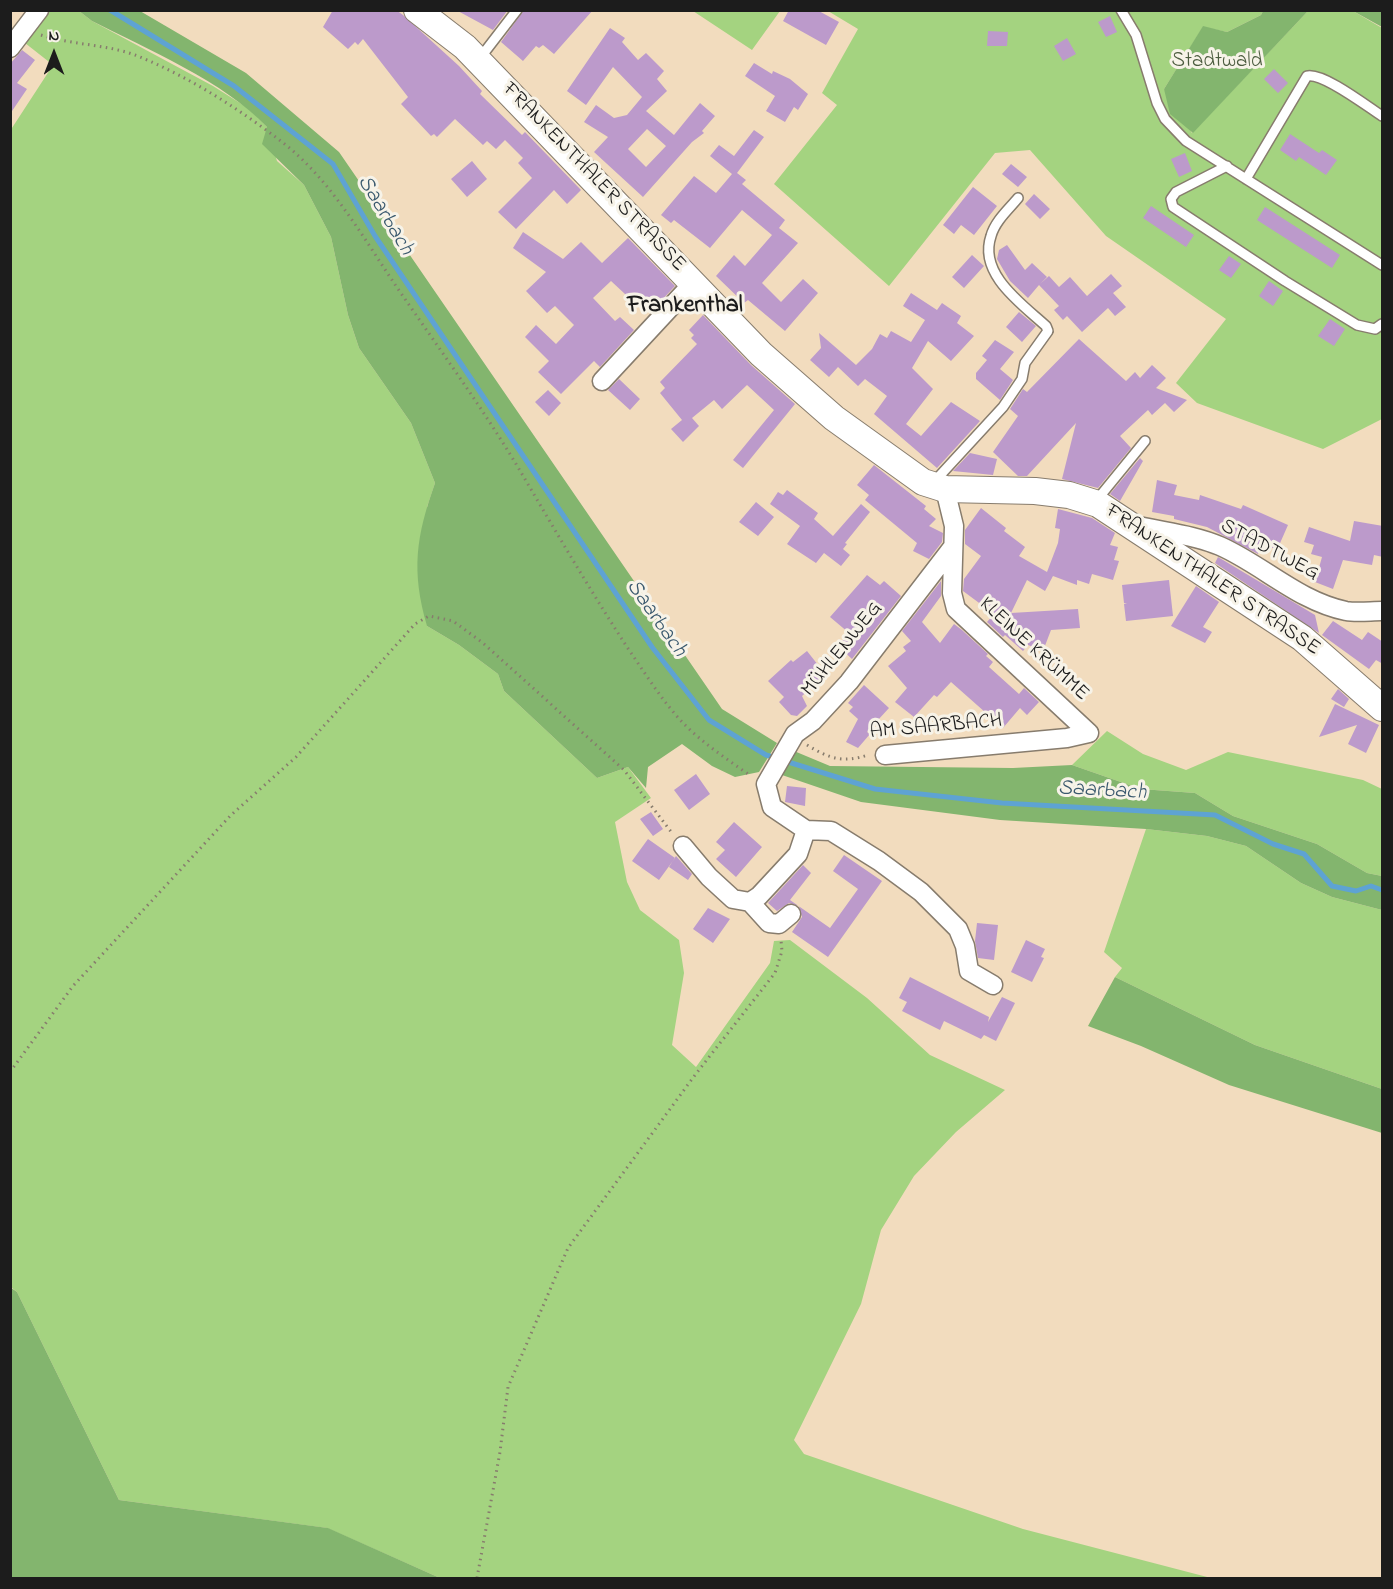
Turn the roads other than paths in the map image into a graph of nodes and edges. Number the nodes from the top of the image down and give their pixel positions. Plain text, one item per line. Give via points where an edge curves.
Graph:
1 (417, 10) edge
2 (517, 10) edge
3 (1121, 10) edge
4 (36, 14) edge
5 (10, 48) edge
6 (478, 60) junction
7 (1383, 116) edge
8 (1227, 166) junction
9 (1246, 178) junction
10 (1018, 198) dead end
11 (1383, 265) edge
12 (693, 283) junction
13 (1383, 324) edge
14 (602, 381) dead end
15 (1145, 441) dead end
16 (939, 487) junction
17 (1094, 503) junction
18 (1135, 525) junction
19 (952, 548) junction
20 (1383, 611) edge
21 (1383, 708) edge
22 (1089, 733) joint
23 (885, 755) road end
24 (806, 830) junction
25 (682, 846) road end
26 (750, 902) junction
27 (791, 914) dead end
28 (993, 985) dead end

1 - 6 main road, FRANKENTHALER STRASSE
2 - 6 lane
3 - 8 lane via 1143,53 1165,119 1186,141
4 - 5 street
6 - 12 main road, FRANKENTHALER STRASSE
7 - 9 lane via 1324,79 1313,74 1307,76
8 - 9 lane
8 - 13 lane via 1176,192 1173,207 1357,325 1375,329
9 - 11 lane
10 - 16 lane via 990,236 990,263 1003,285 1047,332 1024,363 1022,379 1004,407
12 - 14 street
12 - 16 main road, FRANKENTHALER STRASSE via 761,354 834,418 923,482
15 - 17 lane, FRANKENTHALER STRASSE
16 - 17 main road, FRANKENTHALER STRASSE via 1035,491
16 - 19 street, KLEINE KRÜMME via 954,526
17 - 18 main road, FRANKENTHALER STRASSE
18 - 20 street, STADTWEG via 1218,545 1319,602 1347,611
18 - 21 main road, FRANKENTHALER STRASSE via 1302,638
19 - 22 street, KLEINE KRÜMME via 956,609
19 - 24 street, MÜHLENWEG via 849,682 791,740 768,780 771,807
22 - 23 street, AM SAARBACH
24 - 26 street via 798,854
24 - 28 street via 831,831 921,892 958,929 969,971
25 - 26 street via 733,899
26 - 27 street via 773,925

